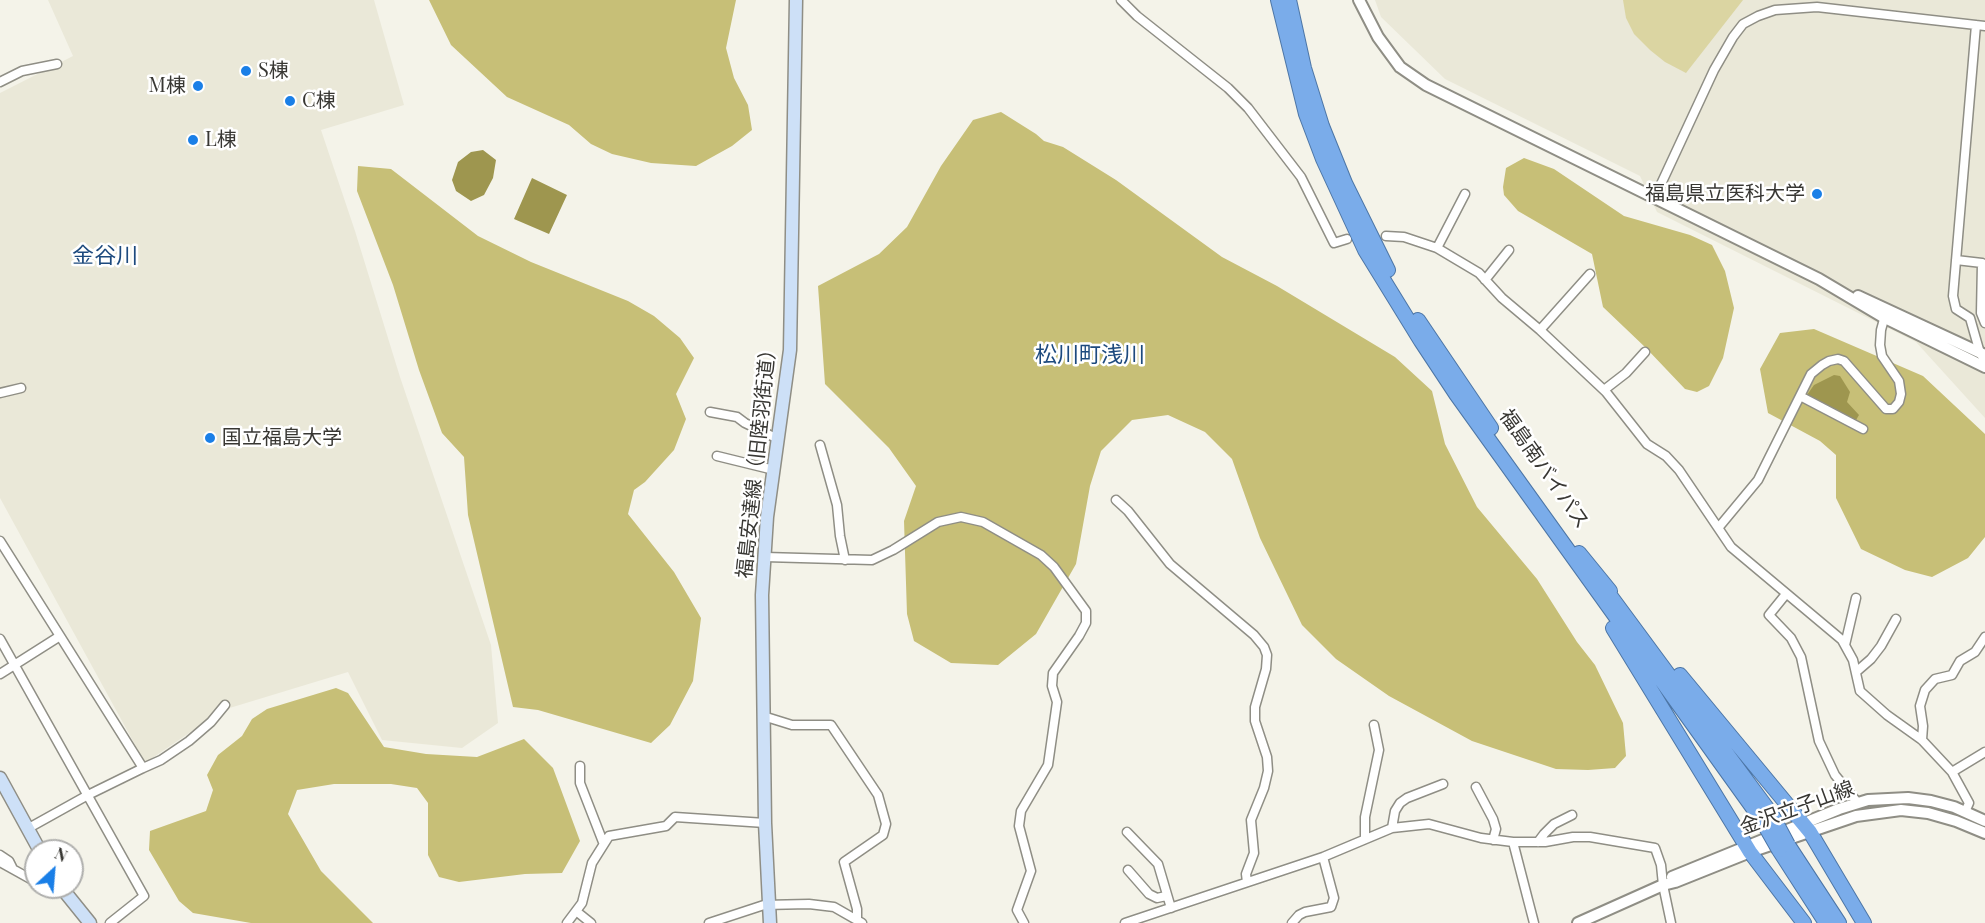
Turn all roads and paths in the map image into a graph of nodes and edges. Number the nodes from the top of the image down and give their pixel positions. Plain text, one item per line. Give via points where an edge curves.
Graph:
1 (796, 0) edge
2 (1121, 0) edge
3 (1278, 0) edge
4 (1289, 0) edge
5 (1359, 0) edge
6 (1980, 25) edge
7 (57, 64) dead end
8 (0, 82) edge
9 (1465, 194) dead end
10 (1655, 197) junction
11 (1386, 236) dead end
12 (1347, 239) dead end
13 (1437, 248) junction
14 (1509, 250) dead end
15 (1956, 260) junction
16 (1590, 274) dead end
17 (1485, 280) junction
18 (1885, 313) junction
19 (1985, 323) edge
20 (1974, 329) junction
21 (1540, 330) junction
22 (1931, 330) junction
23 (1645, 352) dead end
24 (1984, 358) edge
25 (21, 388) dead end
26 (1604, 390) junction
27 (0, 393) edge
28 (1800, 396) junction
29 (710, 412) dead end
30 (1863, 429) dead end
31 (778, 439) junction
32 (820, 445) dead end
33 (717, 456) dead end
34 (774, 470) junction
35 (1116, 500) dead end
36 (1719, 527) junction
37 (1554, 533) junction
38 (0, 542) edge
39 (1576, 550) junction
40 (765, 556) junction
41 (845, 560) junction
42 (1786, 594) junction
43 (1856, 598) dead end
44 (1896, 618) dead end
45 (60, 636) junction
46 (1985, 638) edge
47 (0, 639) edge
48 (1845, 645) junction
49 (15, 665) junction
50 (1856, 672) junction
51 (0, 674) edge
52 (225, 705) dead end
53 (763, 716) junction
54 (1374, 725) dead end
55 (1922, 740) junction
56 (1985, 752) edge
57 (580, 766) dead end
58 (143, 768) junction
59 (1952, 772) junction
60 (0, 778) edge
61 (1443, 784) dead end
62 (1476, 787) dead end
63 (88, 795) junction
64 (1858, 803) junction
65 (1965, 812) junction
66 (1572, 815) dead end
67 (1767, 819) junction
68 (1985, 821) edge
69 (765, 823) junction
70 (1392, 828) junction
71 (1807, 828) junction
72 (27, 829) junction
73 (1127, 832) dead end
74 (1985, 833) edge
75 (33, 839) edge
76 (1365, 839) junction
77 (1493, 840) junction
78 (603, 842) junction
79 (1513, 842) junction
80 (1538, 842) junction
81 (1784, 848) junction
82 (1748, 849) junction
83 (0, 855) edge
84 (1323, 857) junction
85 (0, 862) edge
86 (13, 869) junction
87 (1128, 870) dead end
88 (24, 875) edge
89 (1247, 882) junction
90 (1662, 885) junction
91 (1166, 896) junction
92 (71, 899) edge
93 (770, 905) junction
94 (1171, 908) junction
95 (576, 911) junction
96 (859, 921) edge
97 (90, 923) edge
98 (110, 923) edge
99 (567, 923) edge
100 (591, 923) edge
101 (709, 923) edge
102 (770, 923) edge
103 (1024, 923) edge
104 (1125, 923) edge
105 (1292, 923) edge
106 (1534, 923) edge
107 (1578, 923) edge
108 (1671, 923) edge
109 (1804, 923) edge
110 (1826, 923) edge
111 (1839, 923) edge
112 (1864, 923) edge

1 - 31 main road, 福島安達線（旧陸羽街道） via 790,350
2 - 12 street via 1248,108 1301,177 1334,243
3 - 37 highway, 福島南バイパス via 1306,114 1365,250 1415,333
4 - 39 highway, 福島南バイパス via 1322,126 1370,237 1402,297
5 - 10 street via 1378,37 1400,67 1426,85
6 - 10 street via 1817,7 1775,10 1758,16 1743,24 1728,45
6 - 15 street
7 - 8 street via 22,71
9 - 13 street
10 - 18 street
11 - 13 street via 1404,237
13 - 17 street
14 - 17 street
15 - 19 street via 1982,263 1981,313
15 - 20 street via 1956,309 1970,318
16 - 21 street
17 - 21 street
18 - 22 street
18 - 24 street via 1968,359
18 - 28 street via 1882,356 1899,381 1901,394 1893,409 1886,410 1850,365 1838,359 1811,374
20 - 22 street via 1965,342
20 - 24 street
21 - 26 street
22 - 24 street
23 - 26 street
25 - 27 street
26 - 36 street via 1647,444 1679,470
28 - 30 street
28 - 36 street via 1758,480
29 - 31 street via 737,417
31 - 34 main road, 福島安達線（旧陸羽街道）
32 - 41 street via 837,504
33 - 34 street
34 - 40 main road, 福島安達線（旧陸羽街道）
35 - 89 street via 1170,564 1254,635 1267,655 1255,721 1268,757 1268,771 1251,820 1254,853
36 - 42 street via 1731,547
37 - 67 highway, 福島南バイパス
37 - 82 highway
38 - 45 street
39 - 67 highway, 福島南バイパス
39 - 71 highway
40 - 41 street
40 - 53 main road, 福島安達線（旧陸羽街道）
41 - 103 street via 872,560 938,522 972,519 1041,555 1086,611 1079,636 1053,673 1057,702 1048,765 1021,811 1018,826 1031,871 1017,910
42 - 48 street via 1823,622
42 - 64 street via 1768,615 1791,638 1801,657 1819,741 1835,775
43 - 48 street
44 - 50 street via 1871,659
45 - 49 street
45 - 58 street
46 - 55 street via 1975,652 1959,661 1952,675 1935,679 1924,690 1920,706
47 - 49 street
48 - 50 street
49 - 51 street
49 - 63 street
50 - 55 street via 1860,692
52 - 58 street via 189,741
53 - 69 main road, 福島安達線（旧陸羽街道）
53 - 96 street via 792,725 831,725 878,795 886,825 883,835 844,862
54 - 76 street via 1379,750 1366,808
55 - 59 street
56 - 59 street
57 - 78 street via 580,783
58 - 63 street
59 - 65 street via 1969,803
60 - 72 main road
61 - 70 street via 1400,803
62 - 77 street via 1493,819
63 - 72 street
63 - 98 street via 144,896
64 - 65 street, 金沢立子山線 via 1908,798
64 - 71 street, 金沢立子山線
65 - 68 street, 金沢立子山線
66 - 80 street via 1554,824
67 - 81 highway, 福島南バイパス, bridge
69 - 78 street via 675,818 666,826 616,834
69 - 93 main road, 福島安達線（旧陸羽街道）
70 - 76 street
70 - 77 street via 1429,825
71 - 74 street, 金沢立子山線 via 1901,810 1928,813
71 - 82 street, 金沢立子山線
71 - 112 highway
72 - 75 main road
73 - 91 street via 1158,864
76 - 84 street
77 - 79 street
78 - 95 street
79 - 80 street
79 - 106 street
80 - 90 street via 1590,837 1655,848
81 - 110 highway, 福島南バイパス
81 - 111 highway, 福島南バイパス
82 - 90 street, 金沢立子山線
82 - 109 highway
83 - 86 street
84 - 89 street
84 - 105 street via 1334,898 1331,907 1305,912
85 - 86 street
86 - 88 street
87 - 91 street via 1149,894 1157,898
89 - 94 street
90 - 107 street, 金沢立子山線
90 - 108 street
91 - 94 street
92 - 97 main road
93 - 96 street via 826,904
93 - 101 street
93 - 102 main road, 福島安達線（旧陸羽街道）
94 - 104 street
95 - 99 street
95 - 100 street

